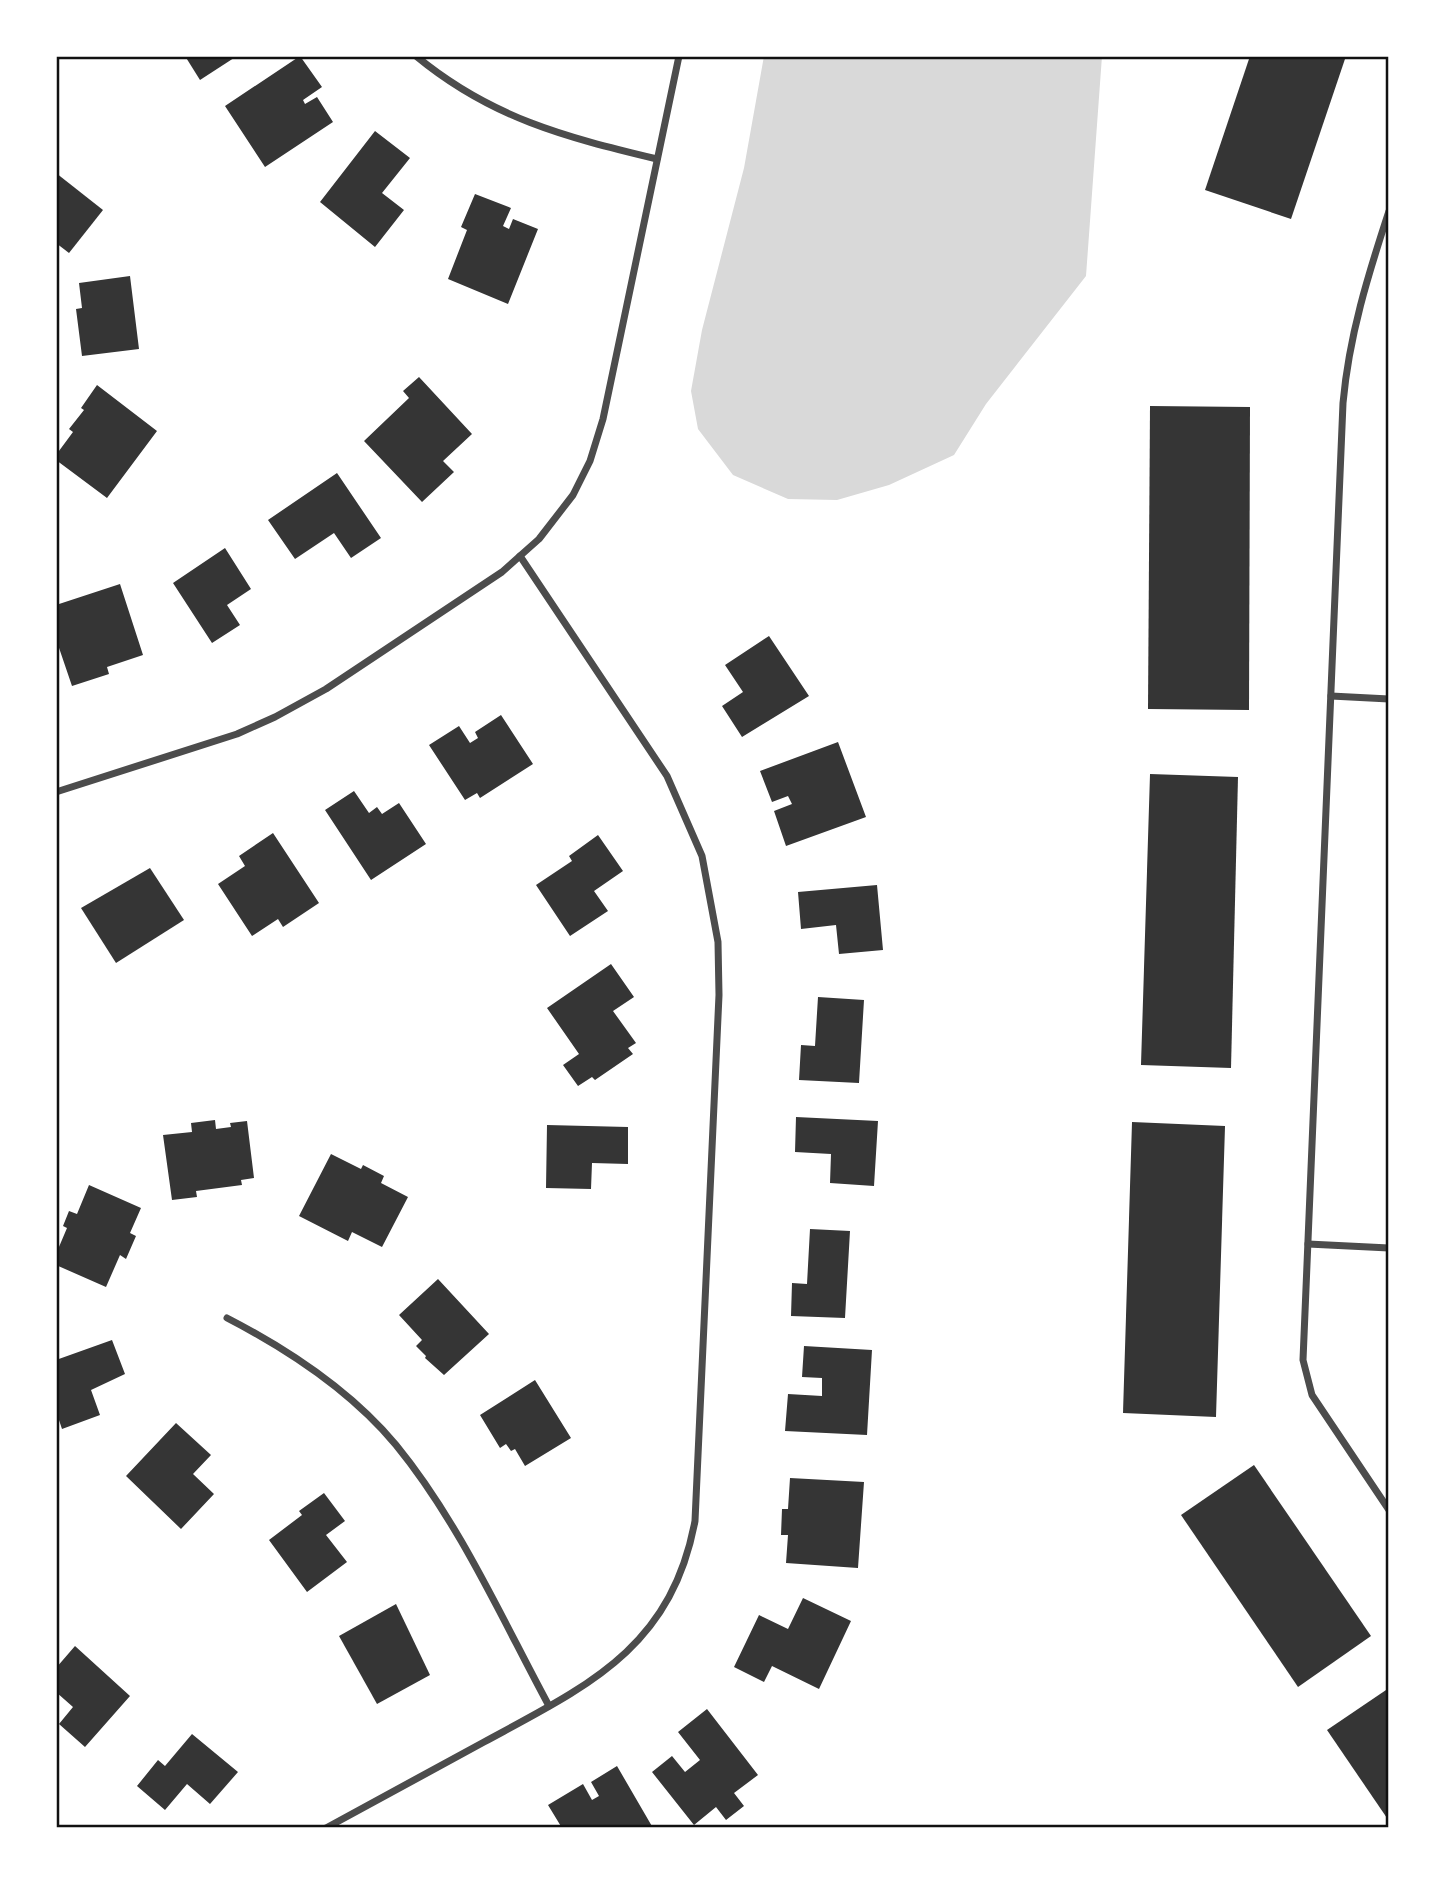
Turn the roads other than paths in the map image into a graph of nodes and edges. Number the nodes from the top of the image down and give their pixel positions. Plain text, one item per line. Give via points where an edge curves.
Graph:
1 (416, 56) edge
2 (679, 56) edge
3 (657, 159) junction
4 (1389, 211) edge
5 (520, 556) junction
6 (1331, 696) junction
7 (1389, 699) edge
8 (56, 792) edge
9 (1308, 1244) junction
10 (1389, 1248) edge
11 (227, 1318) dead end
12 (1389, 1510) edge
13 (549, 1706) junction
14 (326, 1828) edge

1 - 3 street via 470,94 523,121 577,140
2 - 3 street
3 - 5 street via 603,419 590,461 559,514
4 - 6 street via 1362,291 1345,376
5 - 8 street via 326,689 275,717 237,734
5 - 13 street via 667,776 702,856 719,960 698,1487 692,1538 674,1586 646,1630 609,1668
6 - 7 street
6 - 9 street
9 - 10 street
9 - 12 street via 1303,1360 1307,1380 1312,1395
11 - 13 street via 304,1363 396,1445 454,1532
13 - 14 street

